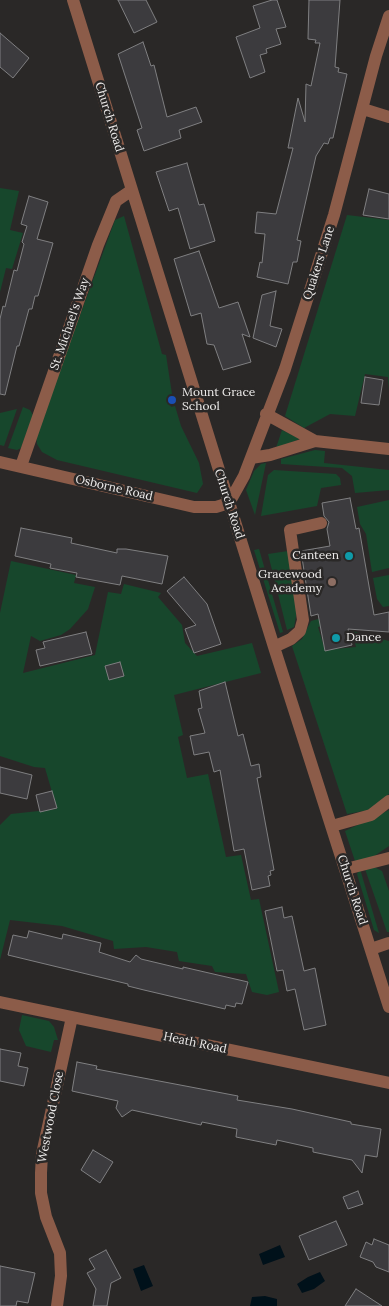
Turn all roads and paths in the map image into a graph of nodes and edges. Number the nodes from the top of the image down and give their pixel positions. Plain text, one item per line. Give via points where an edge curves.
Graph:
1 (73, 0) edge
2 (389, 16) edge
3 (363, 109) junction
4 (389, 117) edge
5 (132, 190) junction
6 (266, 414) junction
7 (314, 441) junction
8 (389, 449) edge
9 (251, 458) junction
10 (0, 462) edge
11 (21, 466) junction
12 (229, 503) junction
13 (321, 523) dead end
14 (274, 647) junction
15 (389, 801) edge
16 (332, 826) junction
17 (387, 859) edge
18 (346, 869) junction
19 (389, 872) edge
20 (389, 943) edge
21 (371, 949) junction
22 (0, 1002) edge
23 (389, 1007) edge
24 (72, 1017) junction
25 (389, 1083) edge
26 (57, 1306) edge

1 - 5 street, Church Road
2 - 3 street, Quakers Lane
3 - 4 street
3 - 6 street, Quakers Lane via 334,216 285,369
5 - 11 street, St. Michael's Way via 116,201 98,245
5 - 12 street, Church Road
6 - 7 street
6 - 9 street, Quakers Lane
7 - 8 street
7 - 9 street
9 - 12 street, Quakers Lane
10 - 11 street, Osborne Road
11 - 12 street, Osborne Road via 194,507
12 - 14 street, Church Road
13 - 14 street via 290,530 303,620 300,631
14 - 16 street, Church Road
15 - 16 street via 371,814
16 - 18 street, Church Road
17 - 18 street
17 - 19 street
18 - 21 street, Church Road
20 - 21 street
21 - 23 street, Church Road
22 - 24 street, Heath Road
24 - 25 street, Heath Road
24 - 26 street, Westwood Close via 40,1173 46,1217 60,1253 62,1276

